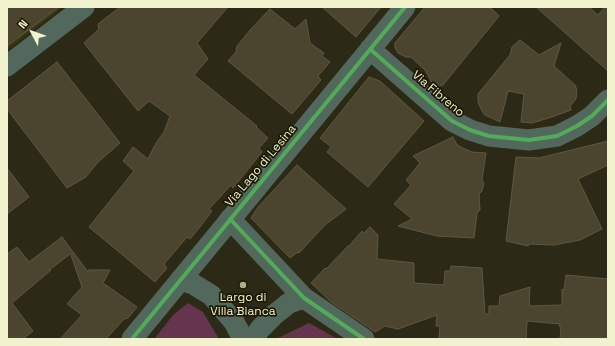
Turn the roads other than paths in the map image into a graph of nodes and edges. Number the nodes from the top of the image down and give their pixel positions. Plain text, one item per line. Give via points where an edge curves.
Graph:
1 (84, 7) edge
2 (405, 7) edge
3 (370, 50) junction
4 (7, 66) edge
5 (608, 100) edge
6 (230, 219) junction
7 (180, 280) junction
8 (304, 298) junction
9 (132, 339) edge
10 (243, 339) edge
11 (253, 339) edge
12 (364, 339) edge

1 - 4 street
2 - 3 street, Via Lago di Lesina
3 - 5 street, Via Fibreno via 452,121 489,136 529,140 557,136 581,124
3 - 6 street, Via Lago di Lesina
6 - 7 street, Via Lago di Lesina
6 - 8 street
7 - 9 street, Via Lago di Lesina
7 - 10 street via 211,295 234,322
8 - 11 street via 290,303 274,314
8 - 12 street

